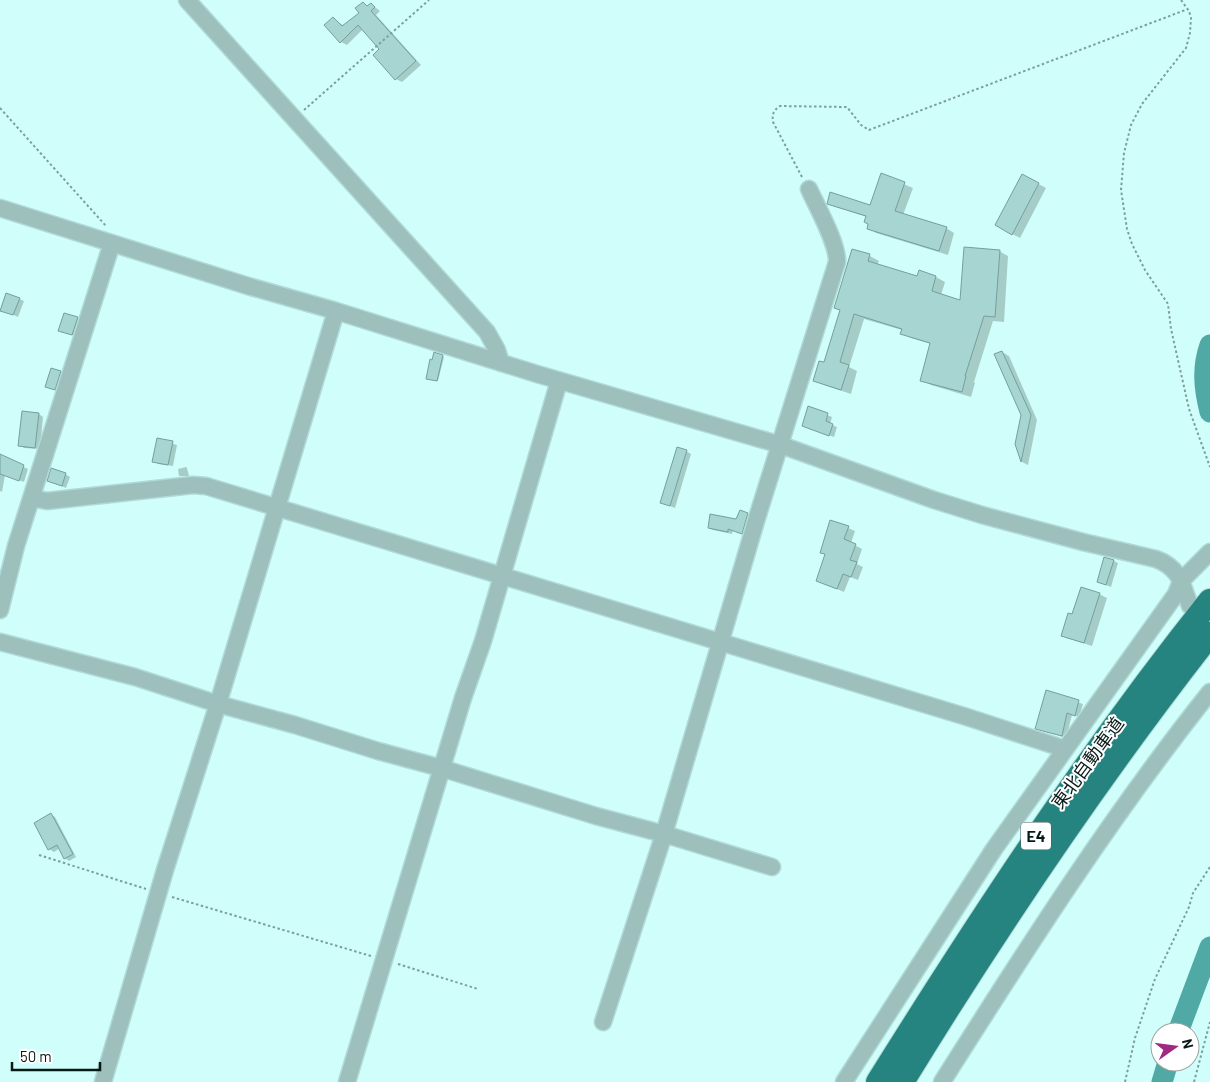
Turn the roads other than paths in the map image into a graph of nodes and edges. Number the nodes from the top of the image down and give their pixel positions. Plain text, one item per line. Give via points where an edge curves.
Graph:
1 (187, 0) edge
2 (809, 189) road end
3 (0, 208) edge
4 (112, 243) junction
5 (336, 310) junction
6 (501, 363) junction
7 (559, 380) junction
8 (780, 445) junction
9 (32, 498) junction
10 (277, 508) junction
11 (1210, 552) edge
12 (502, 576) junction
13 (1181, 581) junction
14 (1200, 604) edge
15 (0, 610) edge
16 (1210, 634) edge
17 (0, 642) edge
18 (720, 643) junction
19 (1210, 692) edge
20 (218, 704) junction
21 (1065, 749) junction
22 (442, 768) junction
23 (664, 834) junction
24 (772, 867) dead end
25 (603, 1022) dead end
26 (103, 1082) edge
27 (347, 1082) edge
28 (844, 1082) edge
29 (878, 1082) edge
30 (902, 1082) edge
31 (942, 1082) edge

1 - 6 street via 487,332
2 - 8 street via 835,246 838,262
3 - 4 street
4 - 5 street
4 - 9 street
5 - 6 street
5 - 10 street
6 - 7 street
7 - 8 street
7 - 12 street
8 - 13 street via 934,500 1082,542 1156,558 1173,568
8 - 18 street
9 - 10 street via 47,501 200,484
9 - 15 street
10 - 12 street
10 - 20 street
11 - 13 street
12 - 18 street
12 - 22 street
13 - 14 street
13 - 21 street via 1176,594
14 - 29 highway, 東北自動車道 / E4 via 1039,832
16 - 30 highway, 東北自動車道 / E4 via 1156,702 1058,841
17 - 20 street via 136,677
18 - 21 street
18 - 23 street
19 - 31 street via 1148,772 1064,891
20 - 22 street
20 - 26 street
21 - 28 street via 994,849
22 - 23 street
22 - 27 street
23 - 24 street
23 - 25 street

